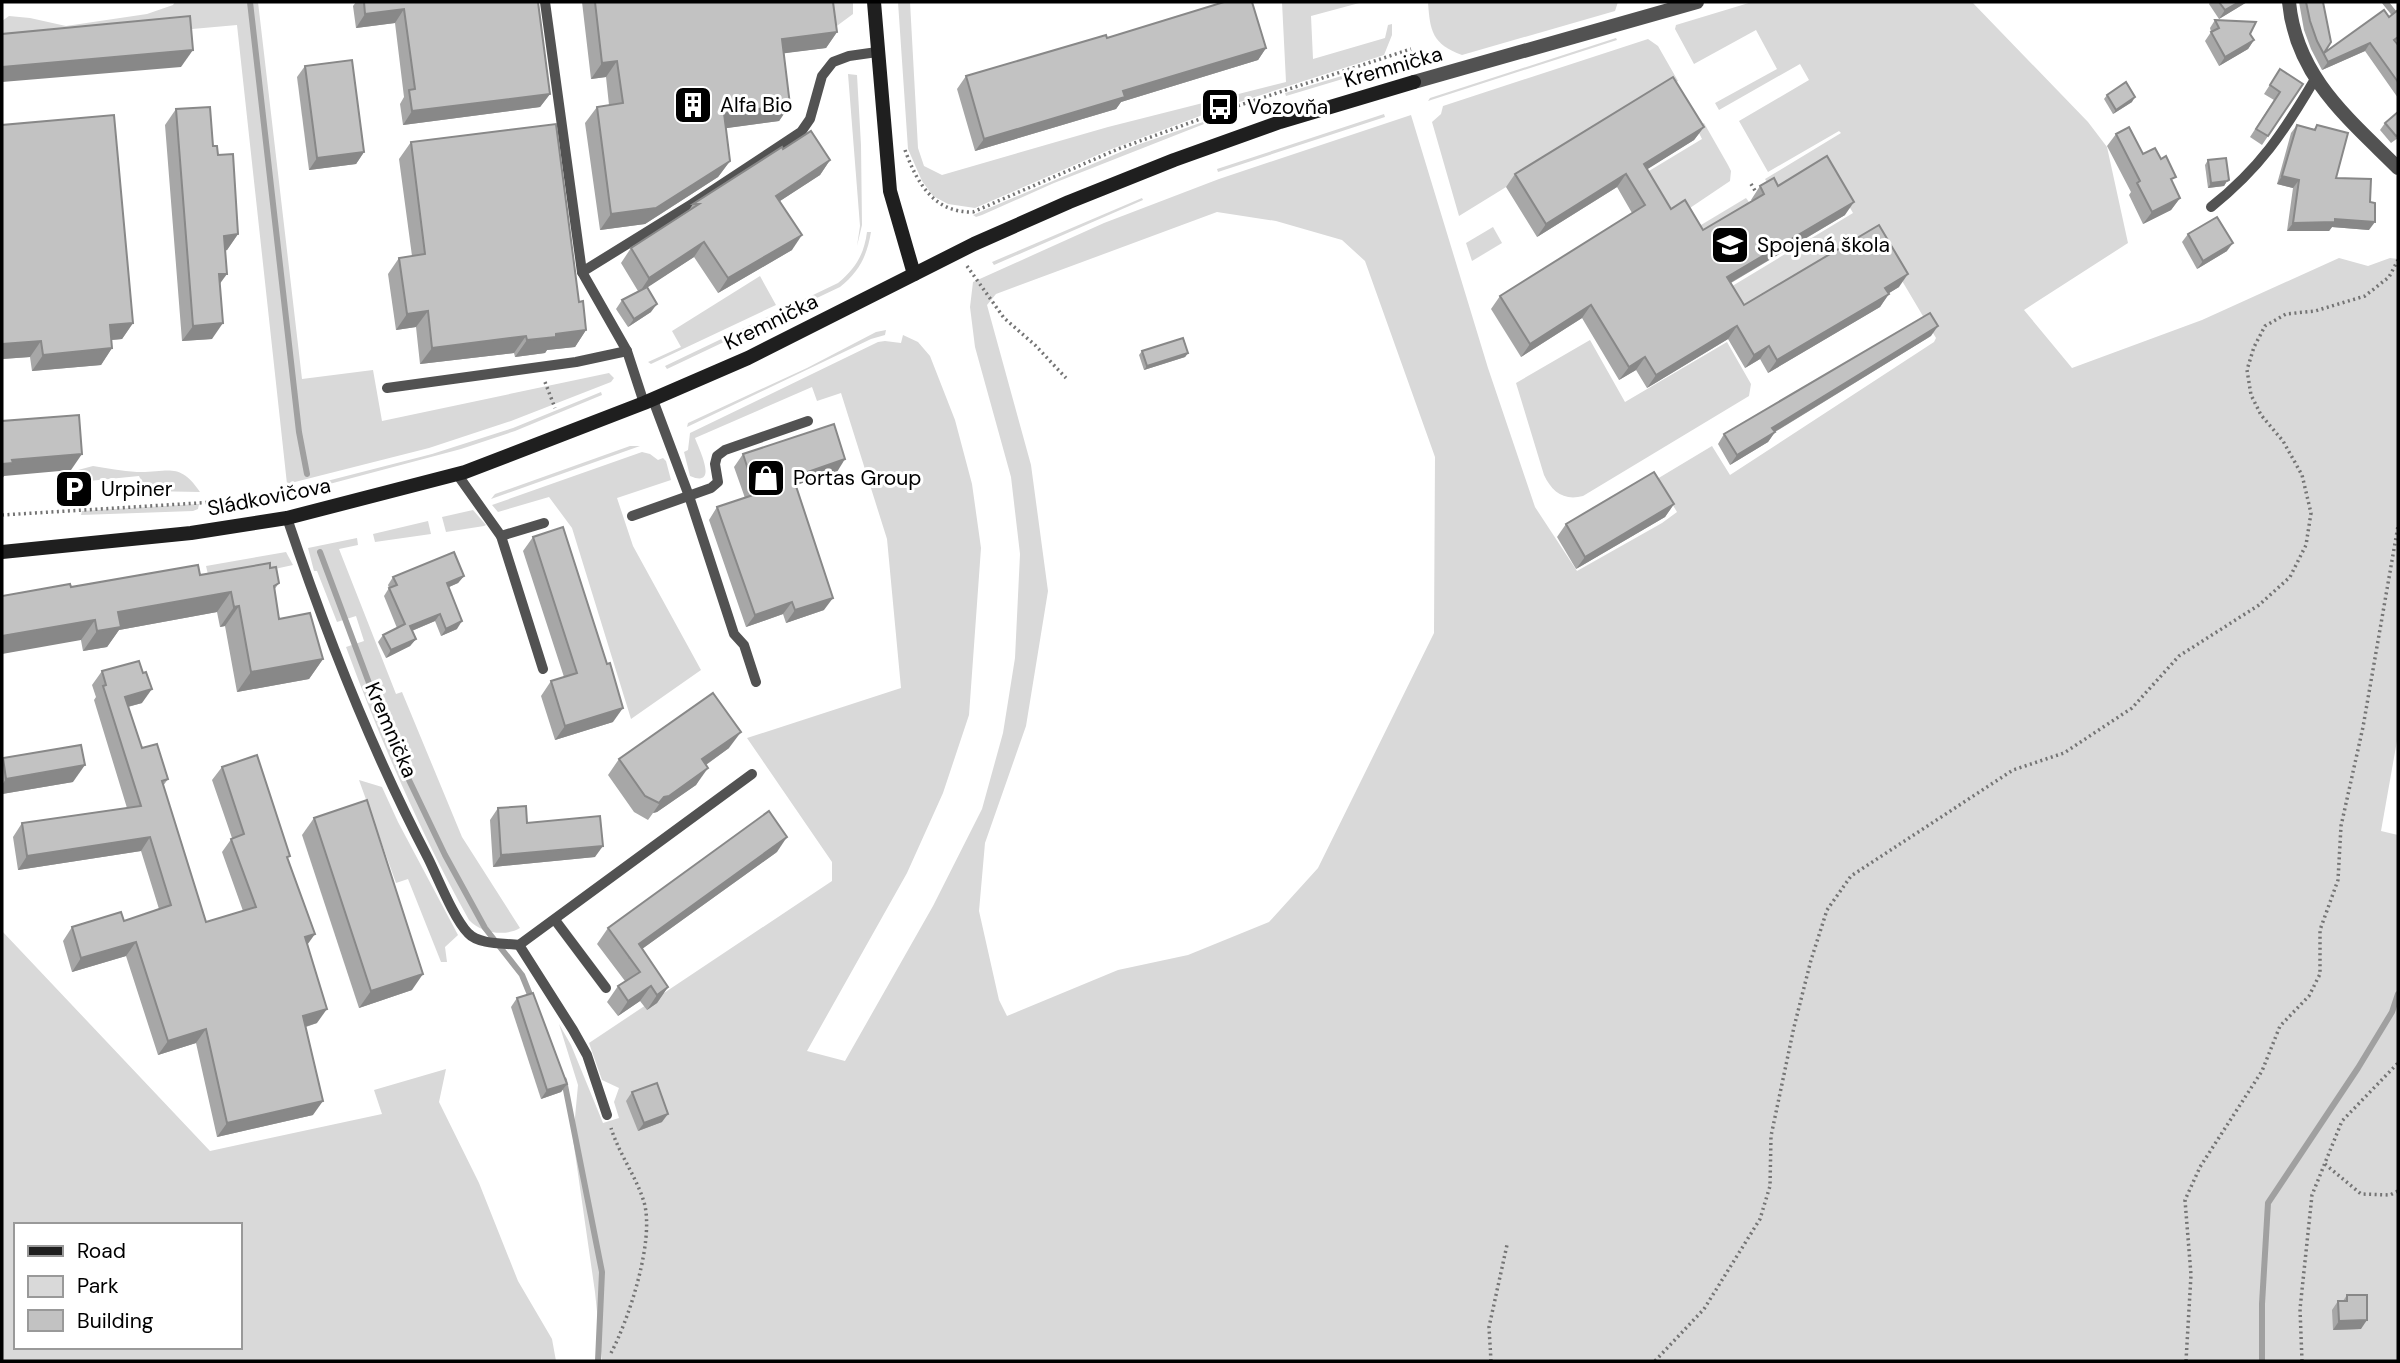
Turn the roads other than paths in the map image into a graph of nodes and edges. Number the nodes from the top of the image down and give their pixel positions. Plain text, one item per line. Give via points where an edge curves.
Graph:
1 (545, 2) edge
2 (874, 2) edge
3 (1697, 2) edge
4 (2289, 2) edge
5 (877, 52) junction
6 (2315, 79) junction
7 (1413, 82) joint
8 (2398, 168) edge
9 (2211, 207) dead end
10 (582, 272) junction
11 (914, 274) junction
12 (625, 348) junction
13 (387, 388) dead end
14 (649, 402) junction
15 (807, 421) dead end
16 (457, 474) junction
17 (689, 496) junction
18 (375, 497) joint
19 (632, 516) dead end
20 (287, 518) junction
21 (544, 523) dead end
22 (501, 536) junction
23 (2, 552) edge
24 (543, 669) dead end
25 (756, 682) dead end
26 (752, 774) dead end
27 (555, 920) junction
28 (519, 945) junction
29 (606, 988) dead end
30 (607, 1115) road end

1 - 10 lane
2 - 5 main road
3 - 7 street, Kremnička
4 - 6 street via 2301,52
5 - 10 lane via 833,62 822,76 810,119 801,132
5 - 11 main road via 890,191
6 - 8 street
6 - 9 lane via 2261,162
7 - 11 main road, Kremnička via 1174,160 1069,202
10 - 12 lane
11 - 14 main road, Kremnička
12 - 13 lane via 576,362
12 - 14 lane
14 - 16 main road, Kremnička
14 - 17 lane
15 - 17 lane via 725,450 715,464 718,482
16 - 18 main road, Kremnička
16 - 22 lane
17 - 19 lane
17 - 25 lane via 734,634 744,645
18 - 20 main road, Sládkovičova
20 - 23 main road, Sládkovičova via 191,533
20 - 28 lane, Kremnička via 357,708 388,779 468,933 476,939
21 - 22 lane
22 - 24 lane
26 - 27 lane
27 - 28 lane
27 - 29 lane
28 - 30 lane via 587,1055

